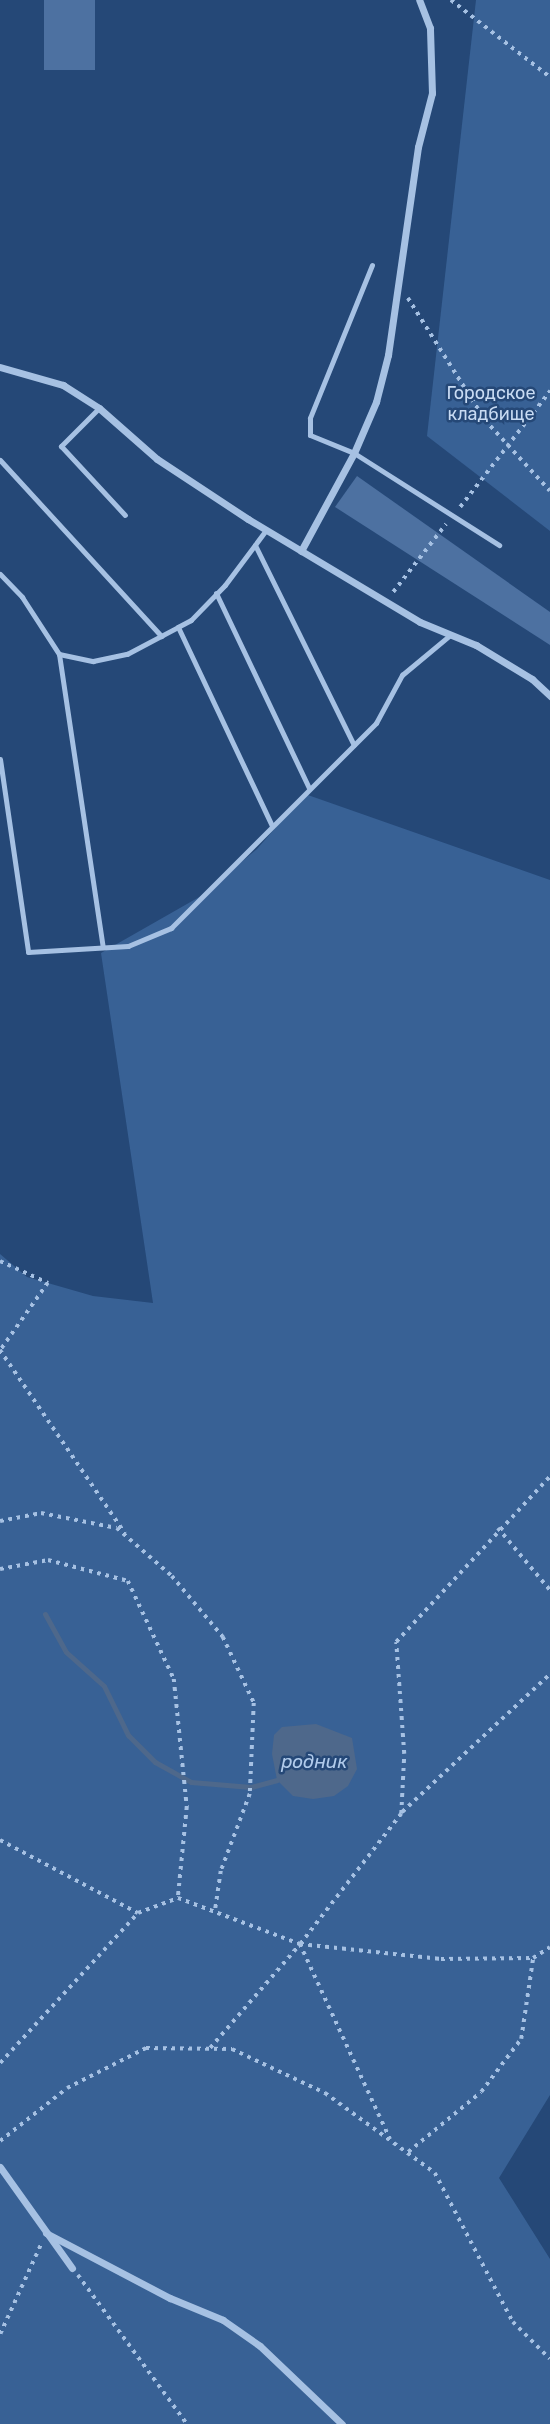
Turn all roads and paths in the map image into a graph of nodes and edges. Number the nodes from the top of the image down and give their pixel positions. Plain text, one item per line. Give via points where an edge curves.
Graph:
1 (419, 0) edge
2 (450, 0) edge
3 (550, 77) edge
4 (372, 265) dead end
5 (400, 284) junction
6 (0, 366) edge
7 (550, 391) edge
8 (99, 408) junction
9 (508, 445) junction
10 (354, 453) junction
11 (0, 460) edge
12 (550, 491) edge
13 (125, 515) dead end
14 (453, 516) junction
15 (266, 530) junction
16 (255, 545) junction
17 (499, 545) dead end
18 (301, 551) junction
19 (0, 574) edge
20 (216, 593) junction
21 (385, 602) junction
22 (178, 627) junction
23 (450, 635) junction
24 (161, 636) junction
25 (59, 654) junction
26 (550, 696) edge
27 (354, 745) junction
28 (0, 759) edge
29 (309, 788) junction
30 (272, 826) junction
31 (103, 947) junction
32 (0, 1261) edge
33 (0, 1351) edge
34 (550, 1476) edge
35 (0, 1521) edge
36 (498, 1528) junction
37 (128, 1537) junction
38 (0, 1569) edge
39 (550, 1590) edge
40 (550, 1674) edge
41 (401, 1814) junction
42 (0, 1840) edge
43 (178, 1898) junction
44 (215, 1912) junction
45 (138, 1913) junction
46 (300, 1944) junction
47 (550, 1947) edge
48 (533, 1958) junction
49 (210, 2048) junction
50 (0, 2063) edge
51 (390, 2140) junction
52 (0, 2141) edge
53 (407, 2152) junction
54 (0, 2166) edge
55 (46, 2232) junction
56 (72, 2268) joint
57 (0, 2334) edge
58 (550, 2359) edge
59 (187, 2424) edge
60 (342, 2424) edge

1 - 5 street via 430,28 432,93 418,147
2 - 3 path
4 - 10 lane via 310,418 310,435
5 - 9 path via 485,420
5 - 10 street via 376,402
6 - 8 street via 63,385
7 - 9 path
8 - 13 lane via 61,446
8 - 15 street via 157,459
9 - 12 path
9 - 14 path
10 - 14 lane
10 - 18 street
11 - 24 lane
14 - 17 lane
14 - 21 path
15 - 16 lane
15 - 18 street
16 - 20 lane
16 - 27 lane
18 - 21 street
19 - 25 lane via 22,597
20 - 22 lane
20 - 29 lane
21 - 23 street
22 - 24 lane
22 - 30 lane
23 - 26 street via 532,679
23 - 27 lane via 401,675 376,723
24 - 25 lane via 127,654 93,661
25 - 31 lane
27 - 29 lane
28 - 31 lane via 27,952
29 - 30 lane
30 - 31 lane via 171,928 128,946
32 - 33 path via 48,1283
33 - 37 path
34 - 36 path
35 - 37 path via 41,1513 117,1528
36 - 39 path
36 - 41 path via 397,1642 404,1754
37 - 44 path via 172,1576 223,1637 254,1703 250,1794 221,1871
38 - 43 path via 48,1560 128,1581 174,1679 187,1807
40 - 41 path
41 - 46 path
42 - 45 path
43 - 44 path
43 - 45 path
44 - 46 path
45 - 50 path
46 - 48 path via 442,1959
46 - 49 path
46 - 51 path
47 - 48 path
48 - 53 path via 522,2039 481,2092
49 - 51 path via 232,2049 325,2092
49 - 52 path via 146,2048 67,2088
51 - 53 path
53 - 58 path via 435,2173 513,2322
54 - 55 street
55 - 56 street
55 - 57 path
55 - 60 street via 170,2298 223,2320 260,2346
56 - 59 path

